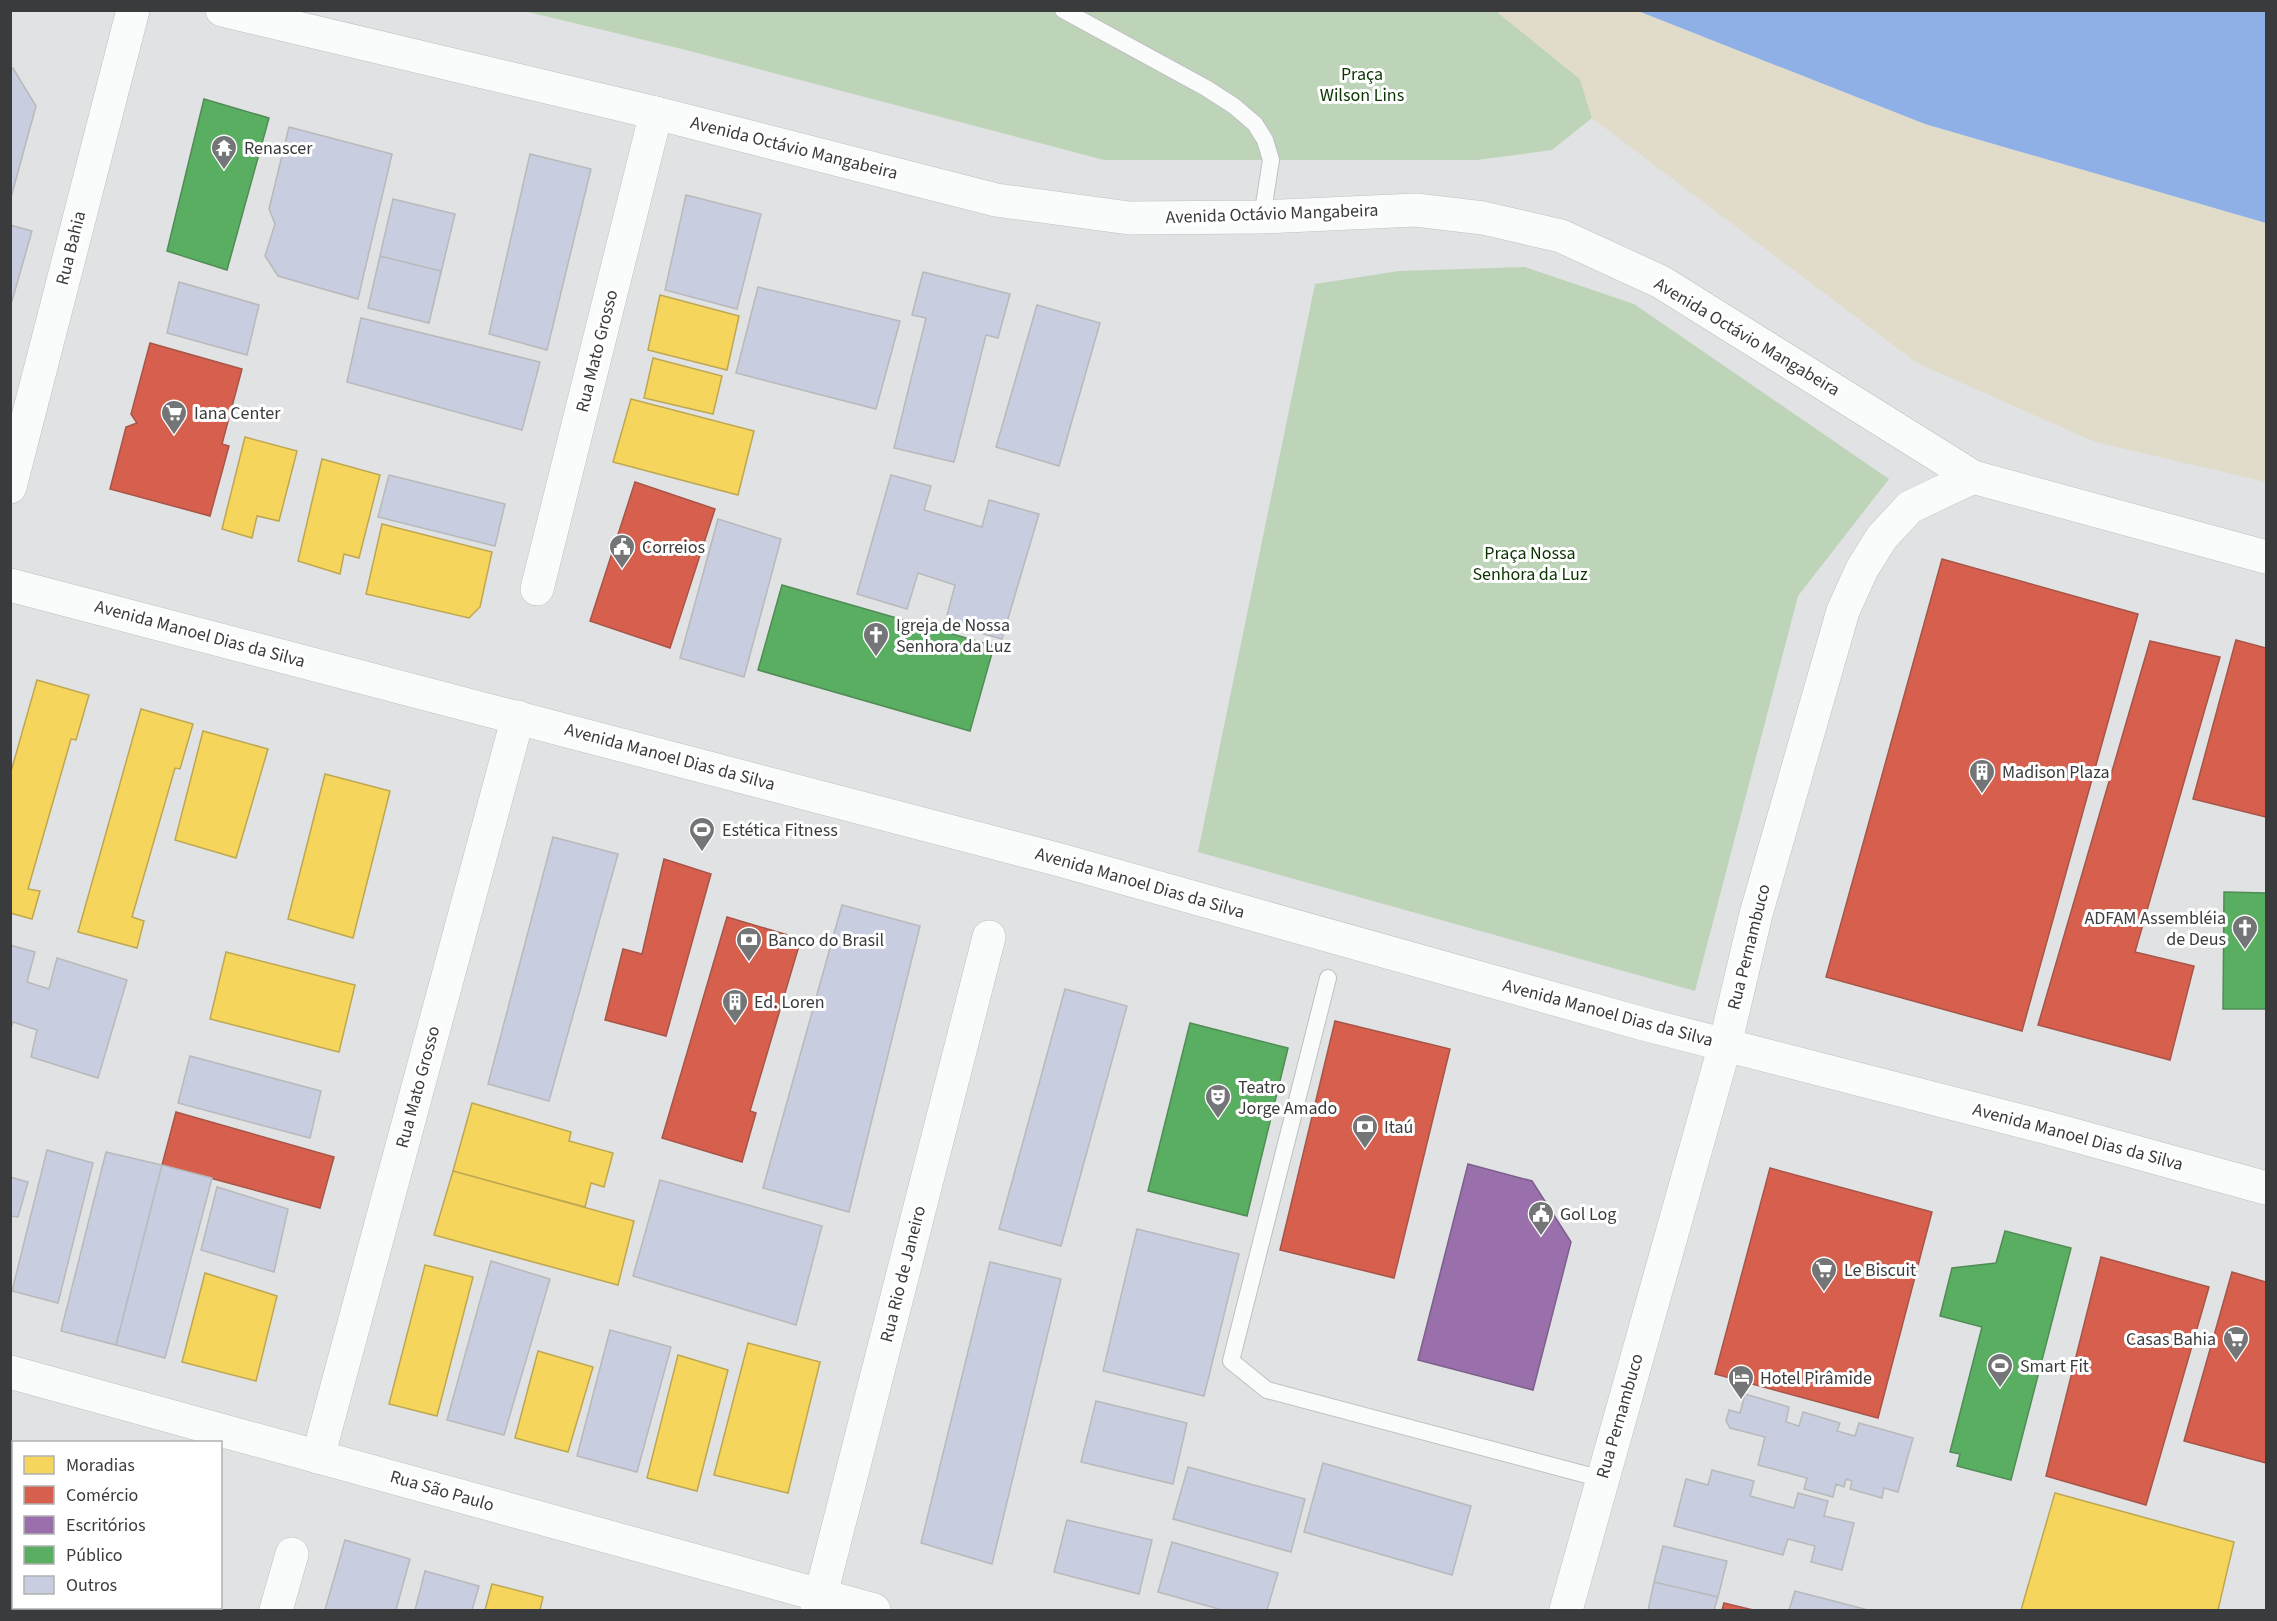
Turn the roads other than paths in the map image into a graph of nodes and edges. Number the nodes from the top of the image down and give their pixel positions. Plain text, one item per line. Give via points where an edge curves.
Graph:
1 (133, 10) edge
2 (222, 10) edge
3 (1063, 10) edge
4 (656, 113) junction
5 (1262, 217) junction
6 (1973, 477) junction
7 (10, 487) edge
8 (2266, 557) edge
9 (10, 585) edge
10 (537, 589) dead end
11 (518, 717) junction
12 (989, 937) dead end
13 (1328, 978) dead end
14 (1725, 1045) junction
15 (2266, 1188) edge
16 (10, 1372) edge
17 (318, 1457) junction
18 (1602, 1479) junction
19 (292, 1554) dead end
20 (819, 1604) edge
21 (276, 1611) edge
22 (874, 1611) edge
23 (1566, 1611) edge

1 - 7 main road, Rua Bahia
2 - 4 main road, Avenida Octávio Mangabeira
3 - 5 lane via 1206,88 1255,124 1271,160
4 - 5 main road, Avenida Octávio Mangabeira via 996,200 1129,218
4 - 10 main road, Rua Mato Grosso
5 - 6 main road, Avenida Octávio Mangabeira via 1416,210 1483,218 1561,236 1661,282
6 - 8 main road, Avenida Octávio Mangabeira
6 - 14 main road, Rua Pernambuco via 1910,507 1882,537 1852,590 1756,914
9 - 11 main road, Avenida Manoel Dias da Silva
11 - 14 main road, Avenida Manoel Dias da Silva via 1049,857
11 - 17 main road, Rua Mato Grosso
12 - 20 main road, Rua Rio de Janeiro
13 - 18 lane via 1232,1361 1268,1390
14 - 15 main road, Avenida Manoel Dias da Silva
14 - 18 main road, Rua Pernambuco
16 - 17 main road, Rua São Paulo
17 - 20 main road, Rua São Paulo
18 - 23 main road, Rua Pernambuco
19 - 21 main road
20 - 22 main road, Rua São Paulo

